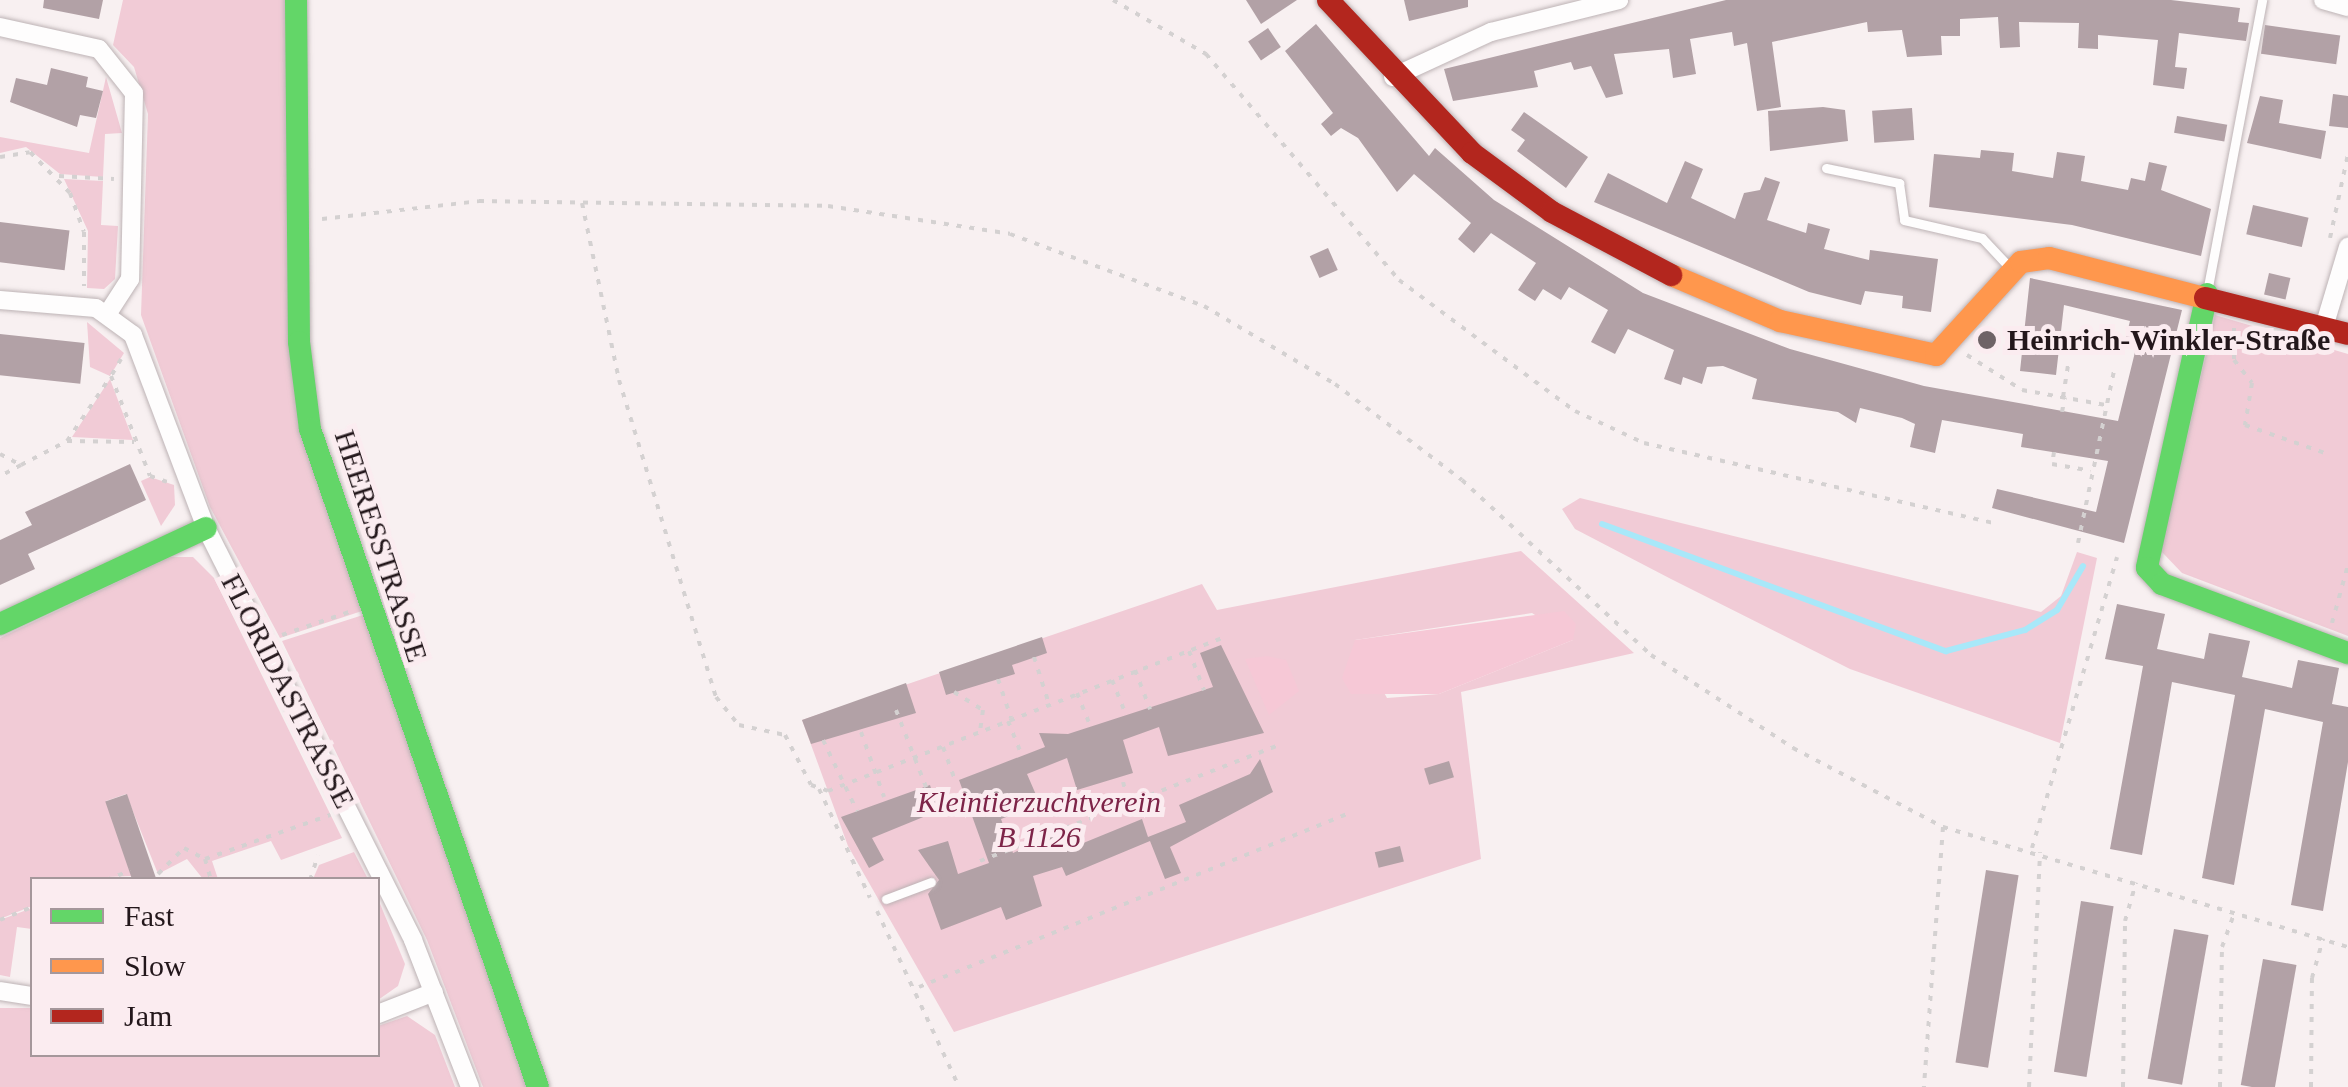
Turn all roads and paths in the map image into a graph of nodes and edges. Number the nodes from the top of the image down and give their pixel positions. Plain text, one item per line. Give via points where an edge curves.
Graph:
1 (296, 0) edge
2 (1112, 0) edge
3 (1328, 0) edge
4 (1619, 0) edge
5 (2262, 0) edge
6 (2323, 0) edge
7 (2348, 7) edge
8 (0, 27) edge
9 (1392, 77) junction
10 (0, 156) edge
11 (1826, 168) dead end
12 (59, 176) junction
13 (136, 180) junction
14 (582, 202) junction
15 (297, 221) junction
16 (2348, 247) edge
17 (2012, 271) junction
18 (2207, 294) junction
19 (0, 300) edge
20 (2241, 304) junction
21 (95, 310) junction
22 (2324, 327) junction
23 (2348, 334) edge
24 (134, 335) junction
25 (1952, 346) junction
26 (2068, 364) dead end
27 (2115, 366) dead end
28 (110, 376) junction
29 (2064, 397) junction
30 (2106, 404) junction
31 (2062, 412) dead end
32 (66, 441) junction
33 (136, 442) junction
34 (2054, 452) dead end
35 (0, 454) edge
36 (2328, 454) dead end
37 (20, 465) junction
38 (2091, 472) junction
39 (0, 476) edge
40 (191, 489) junction
41 (1993, 523) dead end
42 (206, 528) junction
43 (2078, 543) dead end
44 (2117, 557) dead end
45 (2348, 566) edge
46 (368, 607) junction
47 (0, 624) edge
48 (1228, 636) dead end
49 (264, 642) junction
50 (2337, 649) edge
51 (1189, 650) junction
52 (1034, 658) dead end
53 (1135, 670) junction
54 (998, 679) dead end
55 (1112, 680) junction
56 (1204, 690) dead end
57 (954, 692) dead end
58 (1077, 693) junction
59 (1049, 704) junction
60 (1150, 709) dead end
61 (896, 710) dead end
62 (1125, 712) dead end
63 (1010, 720) junction
64 (1090, 726) dead end
65 (860, 732) dead end
66 (980, 732) junction
67 (823, 740) dead end
68 (1279, 745) dead end
69 (943, 747) junction
70 (1022, 756) dead end
71 (915, 758) junction
72 (876, 774) junction
73 (954, 777) dead end
74 (1123, 782) dead end
75 (845, 785) junction
76 (926, 786) dead end
77 (818, 787) junction
78 (884, 797) dead end
79 (1130, 803) junction
80 (348, 808) junction
81 (857, 811) dead end
82 (1349, 814) dead end
83 (1943, 826) junction
84 (2032, 848) junction
85 (2040, 852) junction
86 (318, 855) dead end
87 (205, 859) junction
88 (980, 861) dead end
89 (130, 871) dead end
90 (158, 874) dead end
91 (114, 877) edge
92 (210, 877) edge
93 (311, 877) edge
94 (930, 882) dead end
95 (2136, 883) junction
96 (886, 899) dead end
97 (30, 909) edge
98 (2234, 911) junction
99 (0, 920) edge
100 (2323, 939) junction
101 (2348, 947) edge
102 (919, 986) junction
103 (0, 991) edge
104 (434, 992) junction
105 (30, 996) edge
106 (380, 1013) edge
107 (470, 1087) edge
108 (538, 1087) edge
109 (959, 1087) edge
110 (1924, 1087) edge
111 (2028, 1087) edge
112 (2123, 1087) edge
113 (2220, 1087) edge
114 (2311, 1087) edge

1 - 15 street, HEERESSTRASSE
2 - 41 path via 1206,54 1399,280 1575,411 1644,443
3 - 9 street
4 - 9 street via 1491,32
5 - 18 lane
6 - 7 street
8 - 13 street via 113,58 134,94
9 - 25 street via 1472,153 1628,258 1848,340 1922,354
10 - 12 path via 30,152
11 - 17 lane via 1899,183 1904,220 1982,238
12 - 13 path
12 - 21 path via 84,232
13 - 21 street via 130,279
14 - 15 path via 479,201
14 - 77 path via 619,380 716,697 739,725 784,734
14 - 83 path via 874,210 1053,246 1204,306 1335,384 1462,480 1651,654 1793,748
15 - 46 street, HEERESSTRASSE via 310,429
16 - 22 street
17 - 18 street via 2048,258
17 - 25 street
18 - 20 street
18 - 50 street via 2147,568 2162,584
19 - 21 street
20 - 22 street
20 - 36 path via 2232,348 2252,384 2245,425
21 - 24 street, FLORIDASTRASSE
22 - 23 street
24 - 28 path
24 - 40 street, FLORIDASTRASSE
25 - 29 path via 2022,390
26 - 29 path
27 - 30 path
28 - 32 path
28 - 33 path
29 - 30 path
29 - 31 path
30 - 38 path
32 - 33 path
32 - 37 path
33 - 40 path via 150,476
34 - 38 path via 2052,464
35 - 37 path
37 - 39 path
38 - 43 path
40 - 42 street, FLORIDASTRASSE
42 - 47 street
42 - 49 street, FLORIDASTRASSE
44 - 84 path
45 - 50 path
46 - 49 path
46 - 108 street, HEERESSTRASSE
48 - 51 path
49 - 80 street, FLORIDASTRASSE
51 - 53 path
51 - 56 path
52 - 59 path
53 - 55 path
53 - 60 path
54 - 63 path
55 - 58 path
55 - 62 path
57 - 66 path via 982,710
58 - 59 path
58 - 64 path
59 - 63 path
61 - 71 path
63 - 66 path
63 - 70 path
65 - 72 path
66 - 69 path
67 - 75 path
68 - 79 path
69 - 71 path
69 - 73 path
71 - 72 path
71 - 76 path
72 - 75 path
72 - 78 path
74 - 79 path
75 - 77 path
75 - 81 path
77 - 102 path
79 - 88 path
80 - 87 path
80 - 104 street, FLORIDASTRASSE
82 - 102 path
83 - 84 path
83 - 110 path
84 - 85 path
85 - 95 path
85 - 111 path
86 - 93 path
87 - 90 path via 184,848
87 - 92 path
89 - 91 path
94 - 96 lane
95 - 98 path
95 - 112 path via 2125,921
97 - 99 path
98 - 100 path
98 - 113 path via 2222,947
100 - 101 path
100 - 114 path via 2312,978
102 - 109 path
103 - 105 street
104 - 106 street
104 - 107 street, FLORIDASTRASSE

